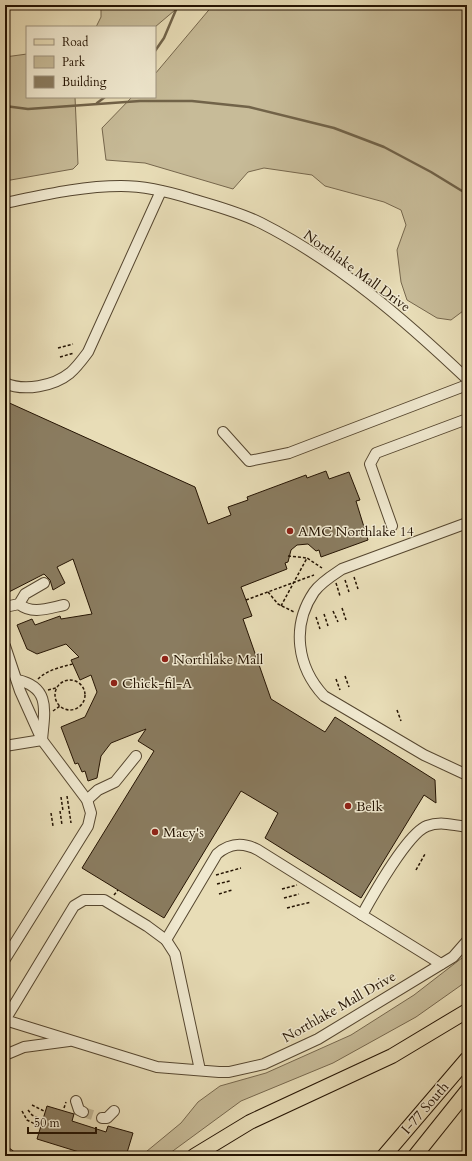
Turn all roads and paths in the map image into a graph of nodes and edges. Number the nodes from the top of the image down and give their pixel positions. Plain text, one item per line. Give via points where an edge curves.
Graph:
1 (161, 191) junction
2 (5, 203) edge
3 (73, 344) dead end
4 (58, 348) dead end
5 (76, 353) dead end
6 (60, 357) dead end
7 (467, 379) edge
8 (5, 383) edge
9 (467, 385) edge
10 (467, 419) edge
11 (224, 432) dead end
12 (467, 523) edge
13 (392, 526) dead end
14 (288, 556) dead end
15 (307, 558) junction
16 (322, 568) dead end
17 (314, 575) dead end
18 (354, 577) dead end
19 (345, 580) dead end
20 (294, 582) junction
21 (44, 583) dead end
22 (336, 584) dead end
23 (358, 589) dead end
24 (268, 592) junction
25 (349, 592) dead end
26 (340, 596) dead end
27 (246, 600) dead end
28 (19, 604) junction
29 (64, 605) dead end
30 (281, 606) junction
31 (5, 607) edge
32 (342, 608) dead end
33 (333, 611) dead end
34 (296, 613) dead end
35 (324, 614) dead end
36 (316, 617) dead end
37 (346, 620) dead end
38 (338, 622) dead end
39 (328, 626) dead end
40 (320, 629) dead end
41 (5, 646) edge
42 (73, 664) dead end
43 (345, 676) dead end
44 (336, 679) dead end
45 (17, 680) junction
46 (37, 683) dead end
47 (349, 687) dead end
48 (57, 688) junction
49 (340, 690) dead end
50 (44, 691) dead end
51 (60, 706) junction
52 (397, 710) dead end
53 (52, 712) dead end
54 (401, 721) dead end
55 (42, 740) junction
56 (5, 746) edge
57 (136, 756) dead end
58 (467, 775) edge
59 (66, 796) dead end
60 (61, 797) dead end
61 (87, 800) junction
62 (63, 811) dead end
63 (60, 812) dead end
64 (51, 813) dead end
65 (71, 823) dead end
66 (62, 825) dead end
67 (53, 826) dead end
68 (467, 827) edge
69 (425, 854) dead end
70 (241, 868) dead end
71 (416, 870) dead end
72 (215, 875) dead end
73 (230, 881) dead end
74 (217, 884) dead end
75 (297, 885) dead end
76 (282, 889) dead end
77 (118, 890) dead end
78 (232, 890) dead end
79 (219, 894) dead end
80 (299, 894) dead end
81 (112, 897) dead end
82 (284, 898) dead end
83 (311, 902) dead end
84 (287, 908) dead end
85 (362, 915) junction
86 (166, 940) junction
87 (467, 941) edge
88 (5, 959) edge
89 (440, 964) junction
90 (467, 1011) edge
91 (5, 1020) edge
92 (73, 1041) junction
93 (5, 1055) edge
94 (467, 1059) edge
95 (200, 1070) junction
96 (467, 1091) edge
97 (71, 1100) joint
98 (32, 1105) dead end
99 (64, 1108) dead end
100 (22, 1110) dead end
101 (28, 1110) dead end
102 (44, 1111) dead end
103 (114, 1111) dead end
104 (83, 1112) tunnel mouth
105 (102, 1118) dead end
106 (40, 1120) dead end
107 (37, 1125) dead end
108 (5, 1153) edge
109 (9, 1156) edge
110 (194, 1156) edge
111 (384, 1156) edge
112 (415, 1156) edge

1 - 2 street, Northlake Mall Drive via 123,186 82,187
1 - 7 street, Northlake Mall Drive via 228,209 292,240 359,286 402,320
1 - 8 street via 88,352 79,364 69,374 40,386 12,386
3 - 4 path
5 - 6 path
9 - 11 street via 289,454 249,461
10 - 13 street via 376,453 370,464
12 - 58 street via 342,569 326,580 314,591 305,608 299,644 305,667 324,696 400,742
14 - 15 path
15 - 16 path
15 - 20 path
17 - 20 path
18 - 23 path
19 - 25 path
20 - 24 path
20 - 30 path
21 - 28 street via 25,594
22 - 26 path
24 - 27 path
24 - 30 path
28 - 29 street via 31,610
28 - 31 street
30 - 34 path
32 - 37 path
33 - 38 path
35 - 39 path
36 - 40 path
41 - 45 street
42 - 46 path via 43,674
43 - 47 path
44 - 49 path
45 - 55 street
45 - 55 street via 34,687 42,699 46,713
48 - 50 path
48 - 51 path via 55,697
48 - 51 path via 63,682 72,680 81,684 85,692 83,702 75,709
51 - 53 path
52 - 54 path
55 - 56 street
55 - 61 street
57 - 61 street via 115,782 98,790
59 - 65 path
60 - 62 path
61 - 88 street via 91,813 88,826
63 - 66 path
64 - 67 path
68 - 85 street via 436,824 427,826 410,838
69 - 71 path
70 - 72 path
73 - 74 path
75 - 76 path
77 - 81 path
78 - 79 path
80 - 82 path
83 - 84 path
85 - 86 street via 258,850 248,845 228,846 217,854
85 - 89 street
86 - 91 street via 104,900 84,900 74,906
86 - 95 street via 175,954
87 - 89 street, Northlake Mall Drive via 453,957
89 - 95 street, Northlake Mall Drive via 318,1039 264,1064 229,1072
90 - 110 highway via 392,1056 250,1122
91 - 92 street, Northlake Mall Drive
92 - 93 street via 32,1046
92 - 95 street, Northlake Mall Drive via 157,1067
94 - 111 highway, I-77 South
96 - 112 highway
97 - 99 path
97 - 104 street
98 - 102 path
100 - 107 path via 27,1120
101 - 106 path
103 - 105 street via 107,1118
108 - 109 main road

